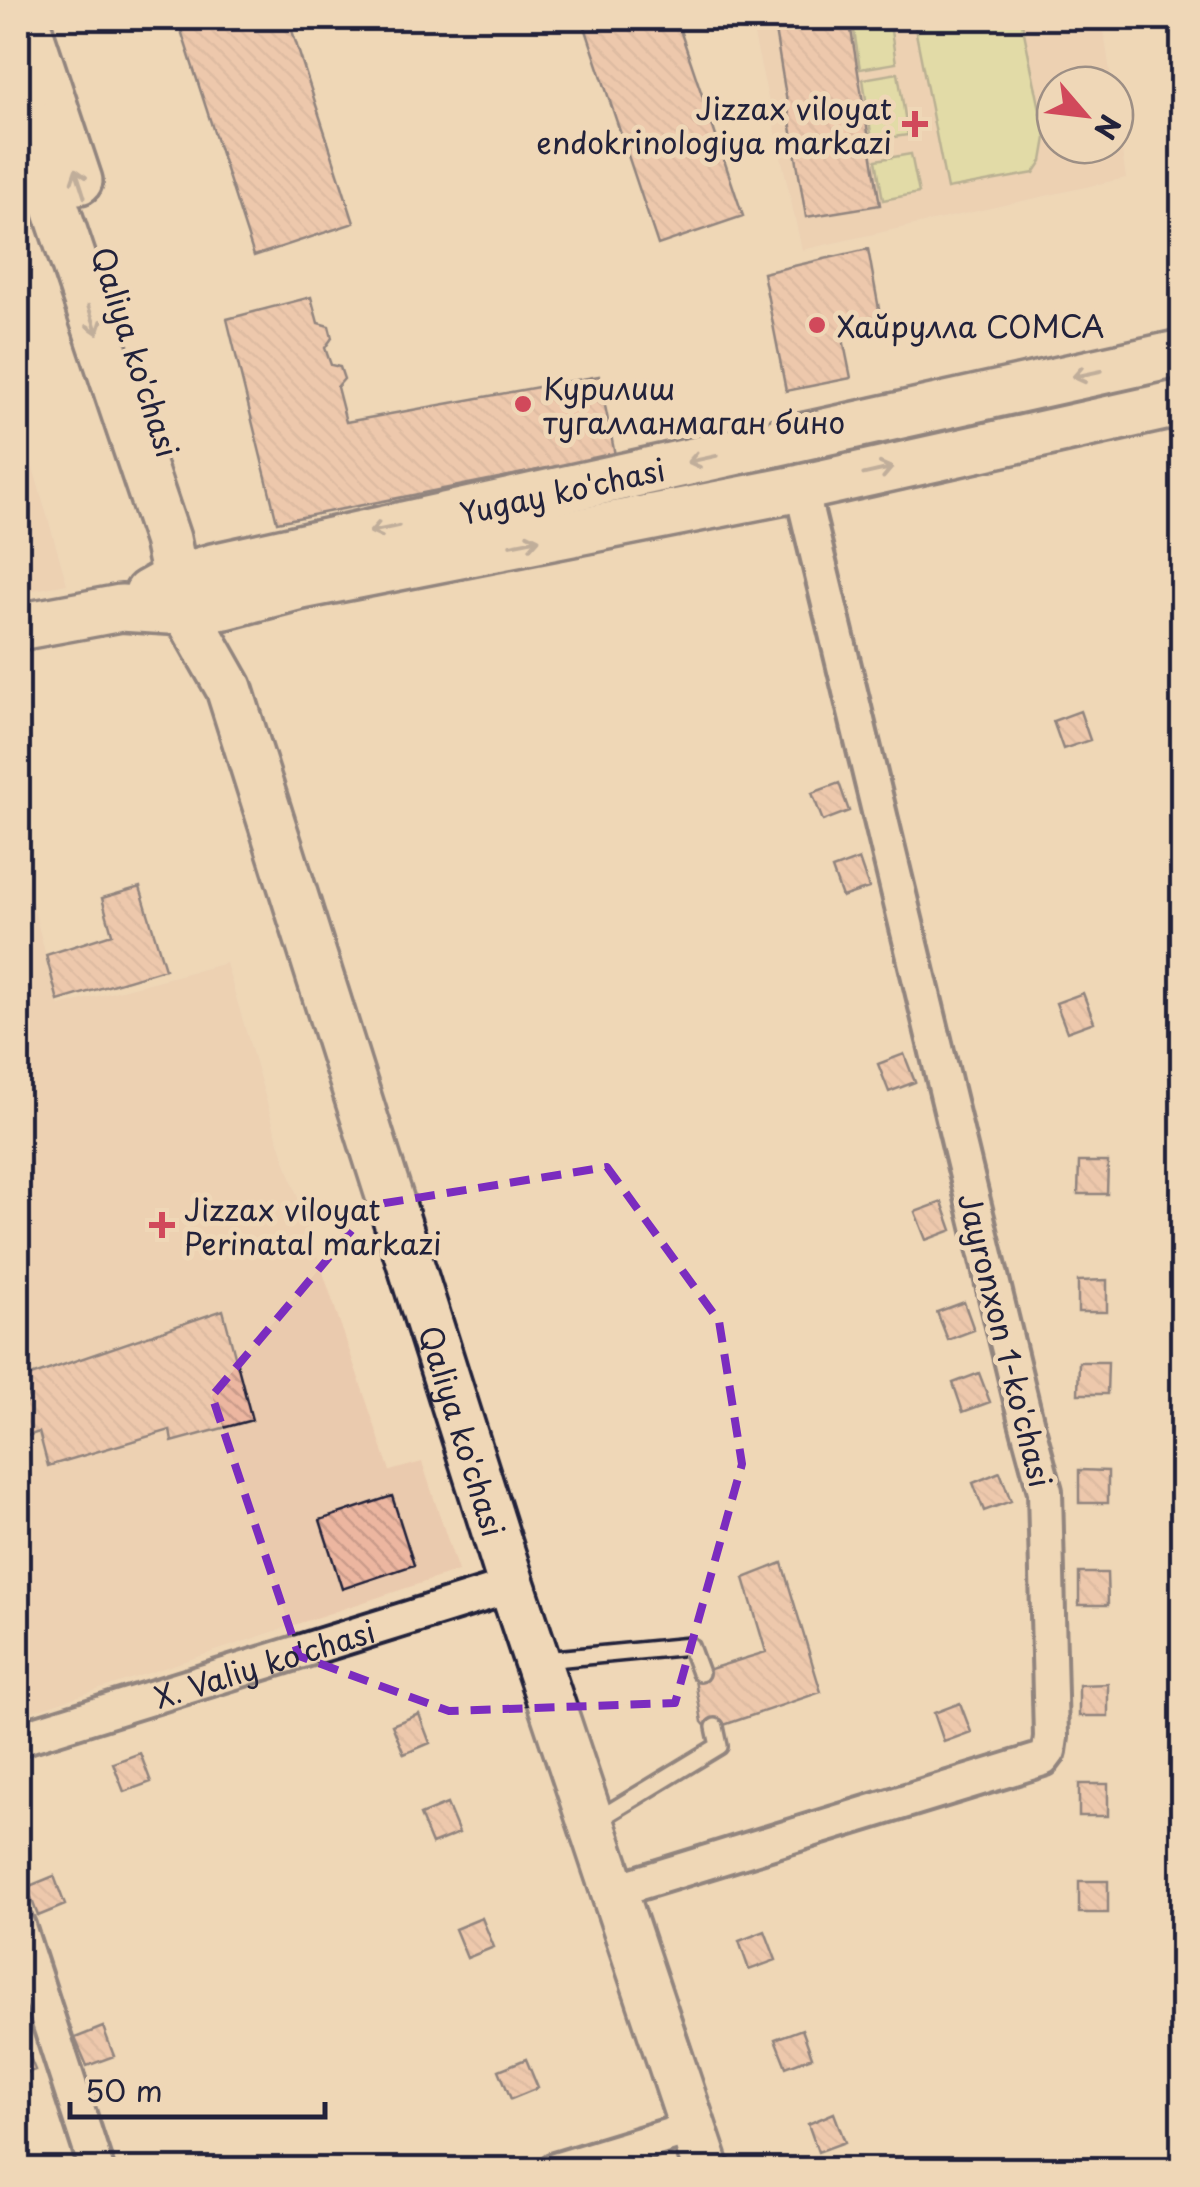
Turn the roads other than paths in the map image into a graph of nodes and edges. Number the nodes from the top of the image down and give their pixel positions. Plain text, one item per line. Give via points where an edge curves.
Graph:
1 (25, 18) edge
2 (18, 95) edge
3 (1182, 353) edge
4 (1182, 404) edge
5 (802, 488) junction
6 (200, 591) junction
7 (18, 627) edge
8 (512, 1586) junction
9 (537, 1661) junction
10 (700, 1673) dead end
11 (715, 1727) dead end
12 (18, 1739) edge
13 (591, 1824) junction
14 (613, 1891) junction
15 (18, 1926) edge
16 (700, 2149) edge
17 (97, 2170) edge
18 (554, 2170) edge

6 -> 1 main road, Qaliya ko'chasi via 194,528
2 -> 6 main road, Qaliya ko'chasi via 167,540
3 -> 6 main road, Yugay ko'chasi
5 -> 4 main road, Yugay ko'chasi
6 -> 5 main road, Yugay ko'chasi via 297,588
5 - 14 street, Jayronxon 1-ko'chasi via 1045,1491 1052,1737 1043,1759
6 - 7 main road, Yugay ko'chasi
6 - 8 main road, Qaliya ko'chasi
8 - 9 main road, Qaliya ko'chasi
8 - 12 street, X. Valiy ko'chasi
9 - 10 lane via 690,1646
9 - 13 main road, Qaliya ko'chasi
11 - 13 lane via 720,1746
13 - 14 main road, Qaliya ko'chasi
14 - 16 main road, Qaliya ko'chasi
15 - 17 street
16 - 18 street

